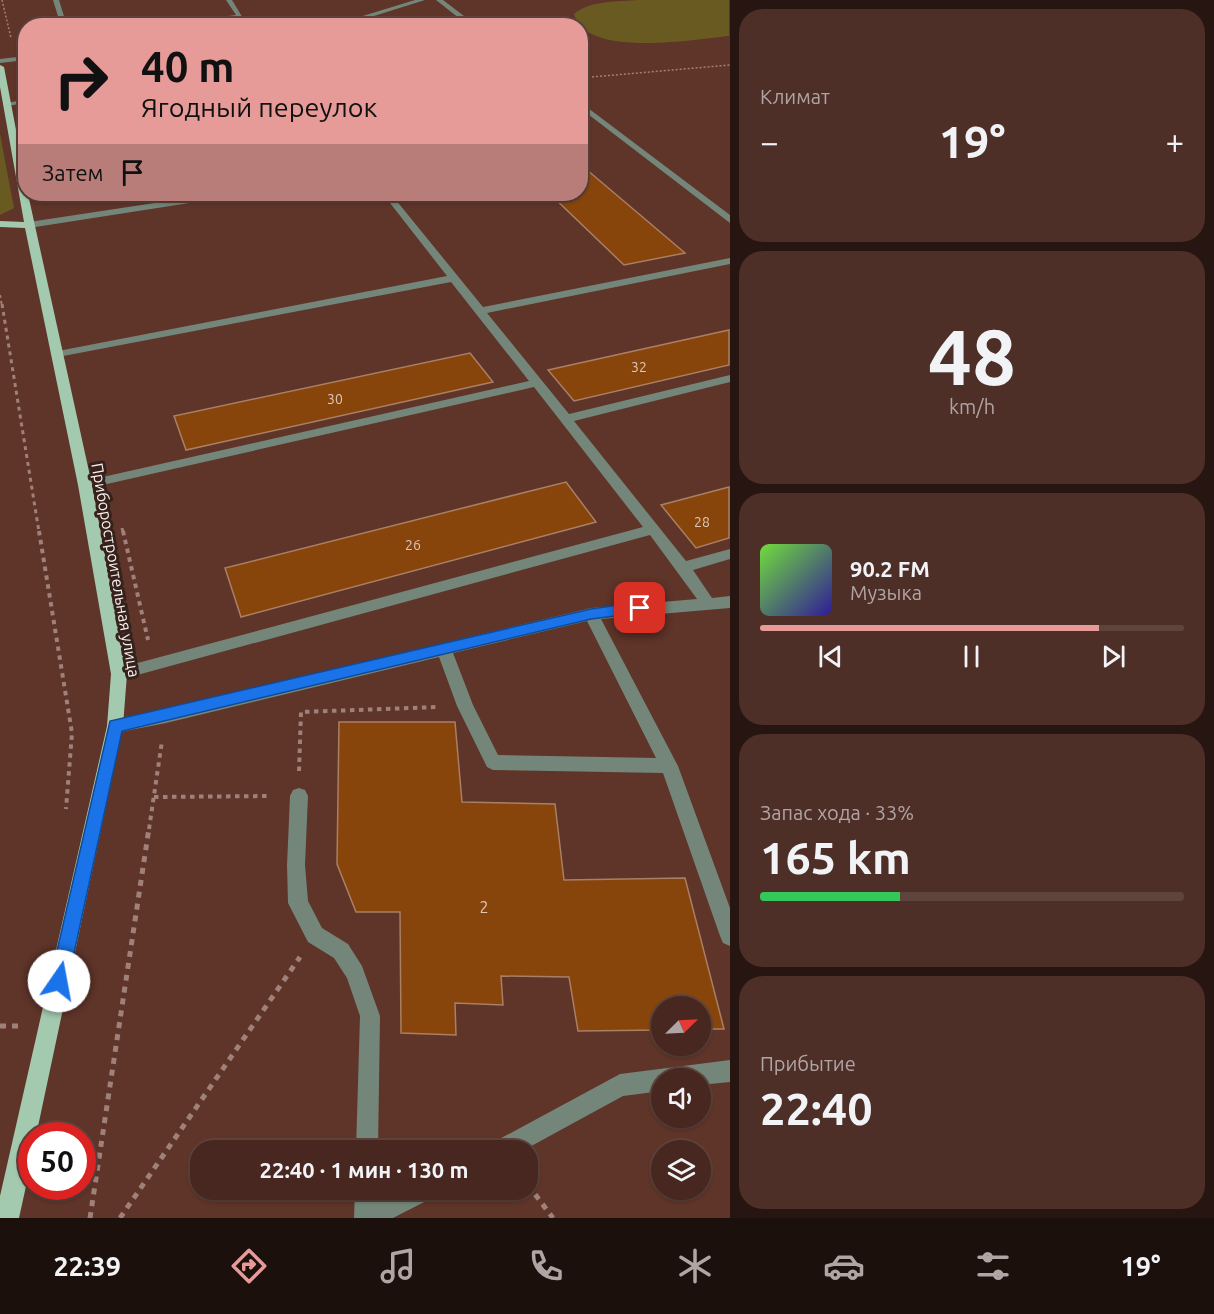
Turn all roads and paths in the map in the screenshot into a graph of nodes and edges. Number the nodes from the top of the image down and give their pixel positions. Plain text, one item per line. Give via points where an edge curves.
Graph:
1 (56, 0) edge
2 (229, 0) edge
3 (422, 0) edge
4 (440, 0) edge
5 (62, 18) edge
6 (240, 18) edge
7 (360, 18) edge
8 (464, 18) edge
9 (18, 59) edge
10 (0, 61) edge
11 (729, 65) edge
12 (0, 68) edge
13 (588, 77) edge
14 (18, 102) edge
15 (7, 104) junction
16 (588, 110) edge
17 (18, 164) edge
18 (25, 201) edge
19 (163, 201) edge
20 (393, 201) edge
21 (729, 220) edge
22 (0, 224) edge
23 (29, 225) junction
24 (729, 261) edge
25 (454, 278) junction
26 (0, 295) edge
27 (481, 312) junction
28 (58, 354) junction
29 (729, 378) edge
30 (537, 383) junction
31 (566, 419) junction
32 (85, 486) junction
33 (653, 529) junction
34 (729, 554) edge
35 (683, 567) junction
36 (729, 602) edge
37 (708, 603) junction
38 (591, 614) junction
39 (444, 649) junction
40 (119, 674) junction
41 (465, 706) junction
42 (115, 726) junction
43 (669, 766) junction
44 (299, 796) junction
45 (154, 797) dead end
46 (64, 821) dead end
47 (315, 934) junction
48 (729, 936) edge
49 (729, 1071) edge
50 (711, 1073) edge
51 (651, 1081) edge
52 (367, 1140) edge
53 (520, 1140) edge
54 (538, 1198) edge
55 (367, 1200) edge
56 (404, 1200) edge
57 (7, 1218) edge
58 (120, 1218) edge
59 (367, 1218) edge
60 (553, 1218) edge

1 - 5 street
2 - 6 street
3 - 7 street
4 - 8 street
9 - 10 street
11 - 13 path
12 - 15 main road, Приборостроительная улица
14 - 15 street
15 - 17 main road, Приборостроительная улица
16 - 21 street
18 - 23 main road, Приборостроительная улица
19 - 23 street
20 - 25 street
22 - 23 main road
23 - 28 main road, Приборостроительная улица
24 - 27 street
25 - 27 street
25 - 28 street
26 - 46 path via 72,733
27 - 30 street
28 - 32 main road, Приборостроительная улица
29 - 31 street
30 - 31 street
30 - 32 street
31 - 33 street
32 - 40 main road, Приборостроительная улица
33 - 35 street
33 - 40 street
34 - 35 street
35 - 37 street
36 - 37 street
37 - 38 street
38 - 39 street
38 - 43 street
39 - 41 street
39 - 42 street
40 - 42 main road, Приборостроительная улица
41 - 43 street via 494,762
41 - 44 path via 301,712
42 - 57 main road, Приборостроительная улица
43 - 48 street
44 - 45 path
44 - 47 street via 298,903
47 - 52 street via 341,951 355,974 370,1016
47 - 58 path
49 - 50 street
51 - 53 street via 620,1085
54 - 60 path
55 - 59 street
56 - 59 street

